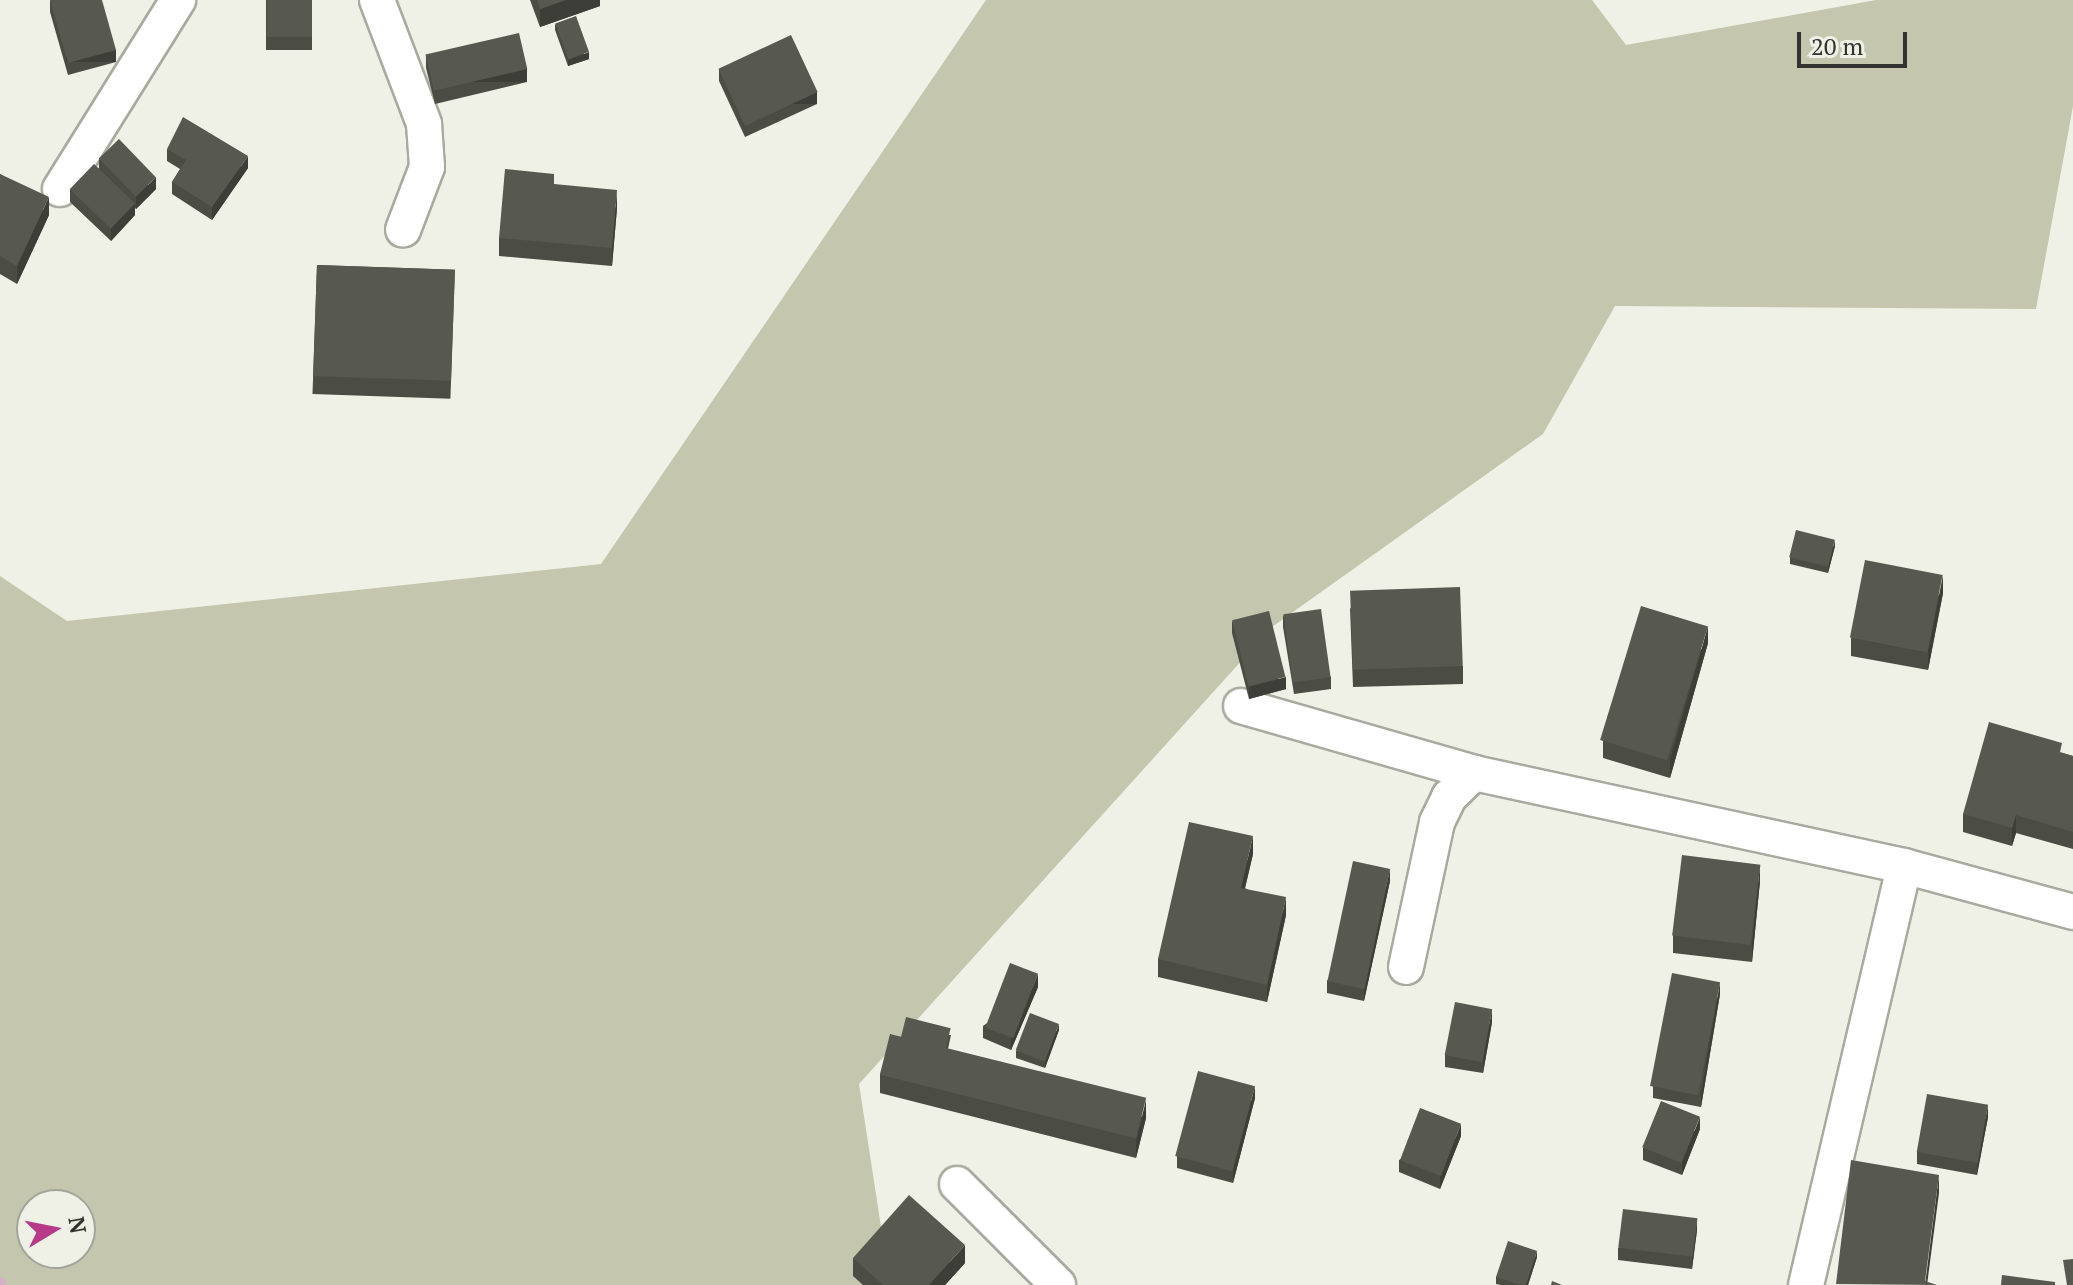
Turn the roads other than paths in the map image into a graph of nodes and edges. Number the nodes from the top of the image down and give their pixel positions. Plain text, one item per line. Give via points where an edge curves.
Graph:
1 (178, 0) edge
2 (377, 0) edge
3 (60, 189) dead end
4 (403, 230) dead end
5 (1241, 706) dead end
6 (1474, 773) junction
7 (1904, 866) junction
8 (2073, 912) edge
9 (1406, 967) dead end
10 (957, 1184) dead end
11 (1058, 1285) edge
12 (1806, 1285) edge

1 - 3 street
2 - 4 street via 424,124 427,167
5 - 6 street
6 - 7 street
6 - 9 street via 1449,797 1437,822
7 - 8 street
7 - 12 street
10 - 11 street

